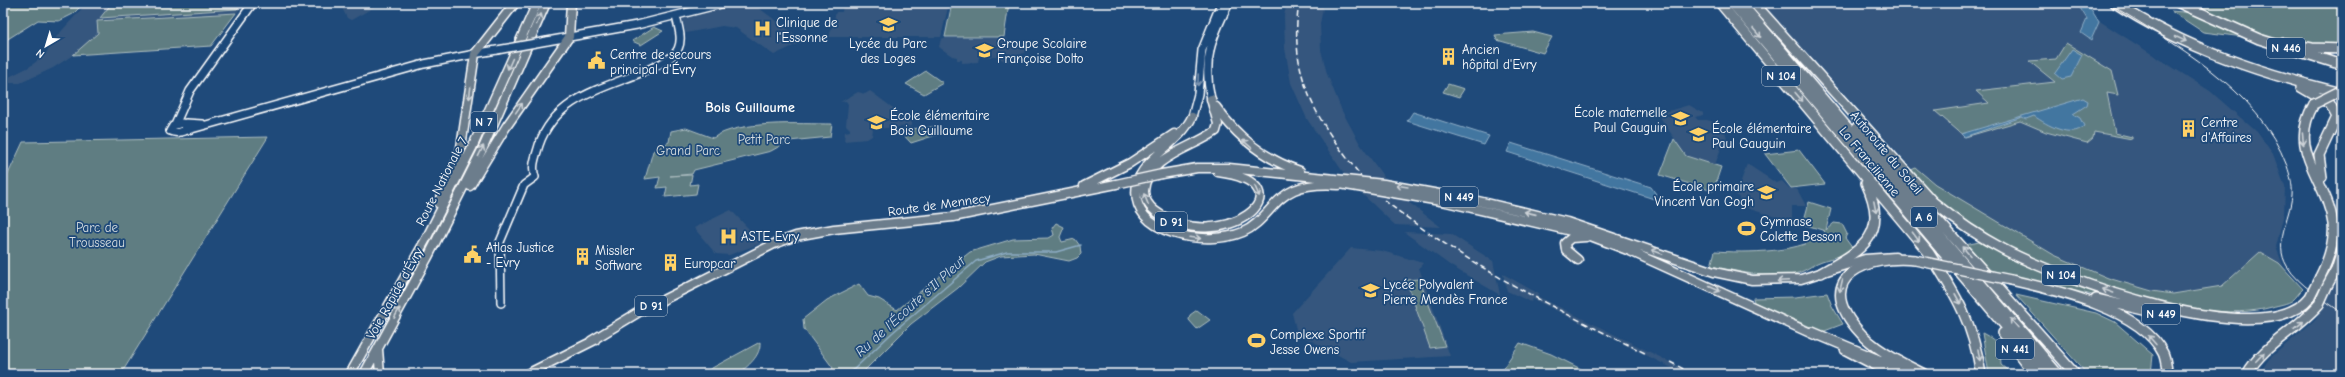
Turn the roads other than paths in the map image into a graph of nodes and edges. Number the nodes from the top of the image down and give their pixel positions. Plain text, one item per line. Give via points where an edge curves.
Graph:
1 (253, 3) edge
2 (515, 3) edge
3 (537, 3) edge
4 (546, 3) edge
5 (571, 3) edge
6 (725, 3) edge
7 (1221, 3) edge
8 (1230, 3) edge
9 (1720, 3) edge
10 (1732, 3) edge
11 (1741, 3) edge
12 (1754, 3) edge
13 (2115, 3) edge
14 (2179, 3) edge
15 (676, 16) junction
16 (2231, 27) junction
17 (569, 37) junction
18 (2342, 49) edge
19 (475, 54) junction
20 (1791, 60) junction
21 (2248, 66) junction
22 (2342, 66) edge
23 (2342, 91) edge
24 (1211, 99) junction
25 (180, 116) junction
26 (1192, 116) junction
27 (233, 117) junction
28 (185, 123) junction
29 (175, 125) junction
30 (181, 132) junction
31 (1842, 150) junction
32 (1195, 170) junction
33 (1346, 183) junction
34 (2323, 188) junction
35 (1063, 194) junction
36 (445, 224) junction
37 (426, 239) junction
38 (1600, 239) junction
39 (2342, 251) edge
40 (1897, 258) junction
41 (1578, 260) dead end
42 (1821, 273) junction
43 (2048, 289) junction
44 (501, 303) dead end
45 (2227, 317) junction
46 (2002, 325) junction
47 (1812, 332) junction
48 (378, 347) junction
49 (350, 374) edge
50 (364, 374) edge
51 (380, 374) edge
52 (527, 374) edge
53 (1891, 374) edge
54 (1913, 374) edge
55 (1924, 374) edge
56 (1981, 374) edge
57 (2034, 374) edge
58 (2046, 374) edge
59 (2058, 374) edge
60 (2074, 374) edge
61 (2168, 374) edge
62 (2247, 374) edge

1 - 25 main road via 190,91
2 - 19 main road
3 -> 37 main road, Route Nationale 7 / N 7 via 472,148
36 -> 4 main road, Route Nationale 7 / N 7 via 483,148
5 - 17 main road
6 - 15 main road
7 -> 26 main road, D 91 via 1202,50 1198,94
8 - 24 main road, D 91 via 1208,50 1206,73
9 -> 31 highway, La Francilienne / N 104
10 -> 46 highway, Autoroute du Soleil / A 6
11 - 20 highway, Autoroute du Soleil / A 6
45 -> 12 highway, La Francilienne / N 104 via 2192,315 2154,307 2022,260 1966,229 1942,211 1917,185
13 -> 21 highway, N 446 via 2182,40
14 - 16 highway, N 446
15 - 17 main road
15 - 44 main road via 681,44 678,52 666,61 581,97 560,112 545,130 532,169 535,177 524,185 503,230 500,242
16 - 18 highway via 2283,43 2312,48
16 - 22 highway, N 446 via 2270,43
17 - 19 main road, bridge
36 -> 17 main road via 506,127
19 - 27 main road
19 -> 37 main road via 460,154 425,231
59 -> 20 highway, Autoroute du Soleil / A 6
60 -> 20 highway via 1804,70
21 - 23 highway, N 446
21 - 34 highway via 2318,95 2336,110 2335,124 2319,155 2320,170 2325,183
23 -> 34 highway, La Francilienne / N 104, bridge via 2314,104 2305,116 2302,137 2306,154
32 -> 24 main road, D 91 via 1231,174 1247,179 1259,191 1258,206 1251,214 1238,220 1201,227 1178,224 1163,218 1152,209 1144,197 1146,179 1155,167 1216,131 1218,124
33 -> 24 main road, N 449 via 1299,171 1256,151 1231,128
25 - 28 main road
25 - 29 main road
26 -> 33 main road, N 449 via 1182,133 1149,163 1137,182 1135,196 1141,210 1150,221 1165,230 1192,238 1229,236 1252,227 1284,194 1295,189
26 - 35 main road, D 91 via 1170,138 1130,164 1106,177
27 - 28 main road via 199,124
27 - 30 main road
28 - 29 main road
28 - 30 main road via 187,127
29 - 30 main road via 170,129 171,132
31 -> 42 highway via 1871,193 1876,208 1876,224 1870,238 1861,249
31 -> 56 highway, La Francilienne / N 104 via 1916,237 1955,293 1975,336
32 - 33 main road via 1263,173
32 - 35 main road, D 91, bridge
33 - 38 main road, N 449 via 1446,202
42 -> 33 main road, N 449 via 1801,279 1780,281 1741,278 1714,272 1568,222 1445,194
34 - 45 highway, La Francilienne / N 104, bridge via 2332,214 2334,234 2330,254 2310,297 2301,307 2283,314
35 - 52 main road, Route de Mennecy / D 91 via 953,217 816,232 770,249
48 -> 36 main road, Voie Rapide d'Évry / N 7
37 - 49 main road, Voie Rapide d'Évry / N 7
38 - 41 main road via 1569,239 1565,248
38 -> 47 main road, N 449
62 -> 39 highway, bridge via 2262,354 2303,321 2319,304 2336,270
40 - 42 main road, N 449 via 1869,258
40 - 43 highway, N 449, bridge
40 -> 55 highway via 1871,263 1849,272 1840,285 1840,298 1845,312 1863,334 1890,355
43 - 45 highway, N 449 via 2055,288 2176,316 2220,320
61 -> 43 highway via 2167,362 2162,353 2137,325 2103,306
46 - 57 highway, N 441 via 1999,328
46 - 58 highway, Autoroute du Soleil / A 6
47 - 53 main road via 1825,342
47 - 54 highway, N 449
48 - 50 main road, Voie Rapide d'Évry / N 7
48 - 51 main road

